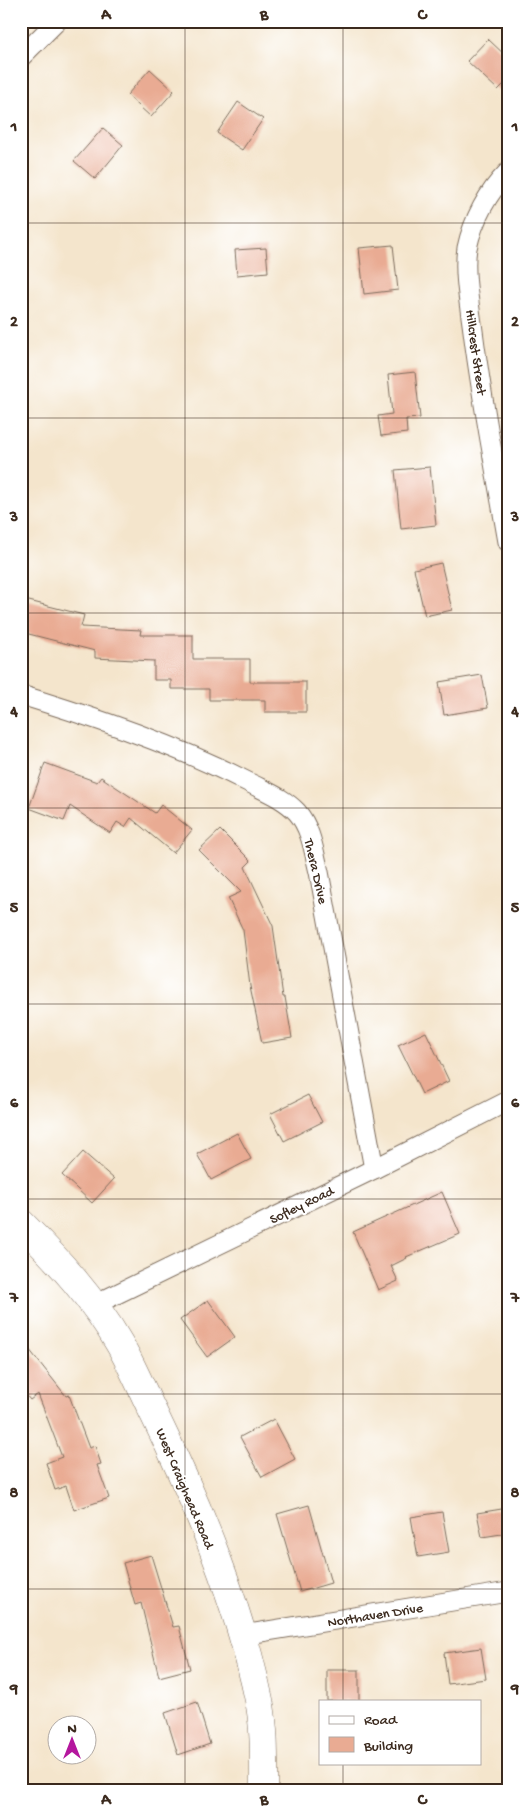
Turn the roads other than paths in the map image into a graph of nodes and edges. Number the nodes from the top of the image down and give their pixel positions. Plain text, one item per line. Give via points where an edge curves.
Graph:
1 (57, 21) edge
2 (21, 57) edge
3 (508, 172) edge
4 (508, 542) edge
5 (21, 695) edge
6 (508, 1101) edge
7 (374, 1169) junction
8 (21, 1223) edge
9 (94, 1305) junction
10 (508, 1592) edge
11 (242, 1635) junction
12 (264, 1791) edge

1 - 2 street
3 - 4 street, Hillcrest Street via 485,201 474,227 467,249 467,286
5 - 7 street, Thera Drive via 162,743 281,799 297,812 311,840 319,872
6 - 7 street, Sofley Road
7 - 9 street, Sofley Road
8 - 9 street, West Craighead Road via 58,1260
9 - 11 street, West Craighead Road via 119,1343 177,1463 218,1564
10 - 11 street, Northaven Drive
11 - 12 street, West Craighead Road via 259,1702

